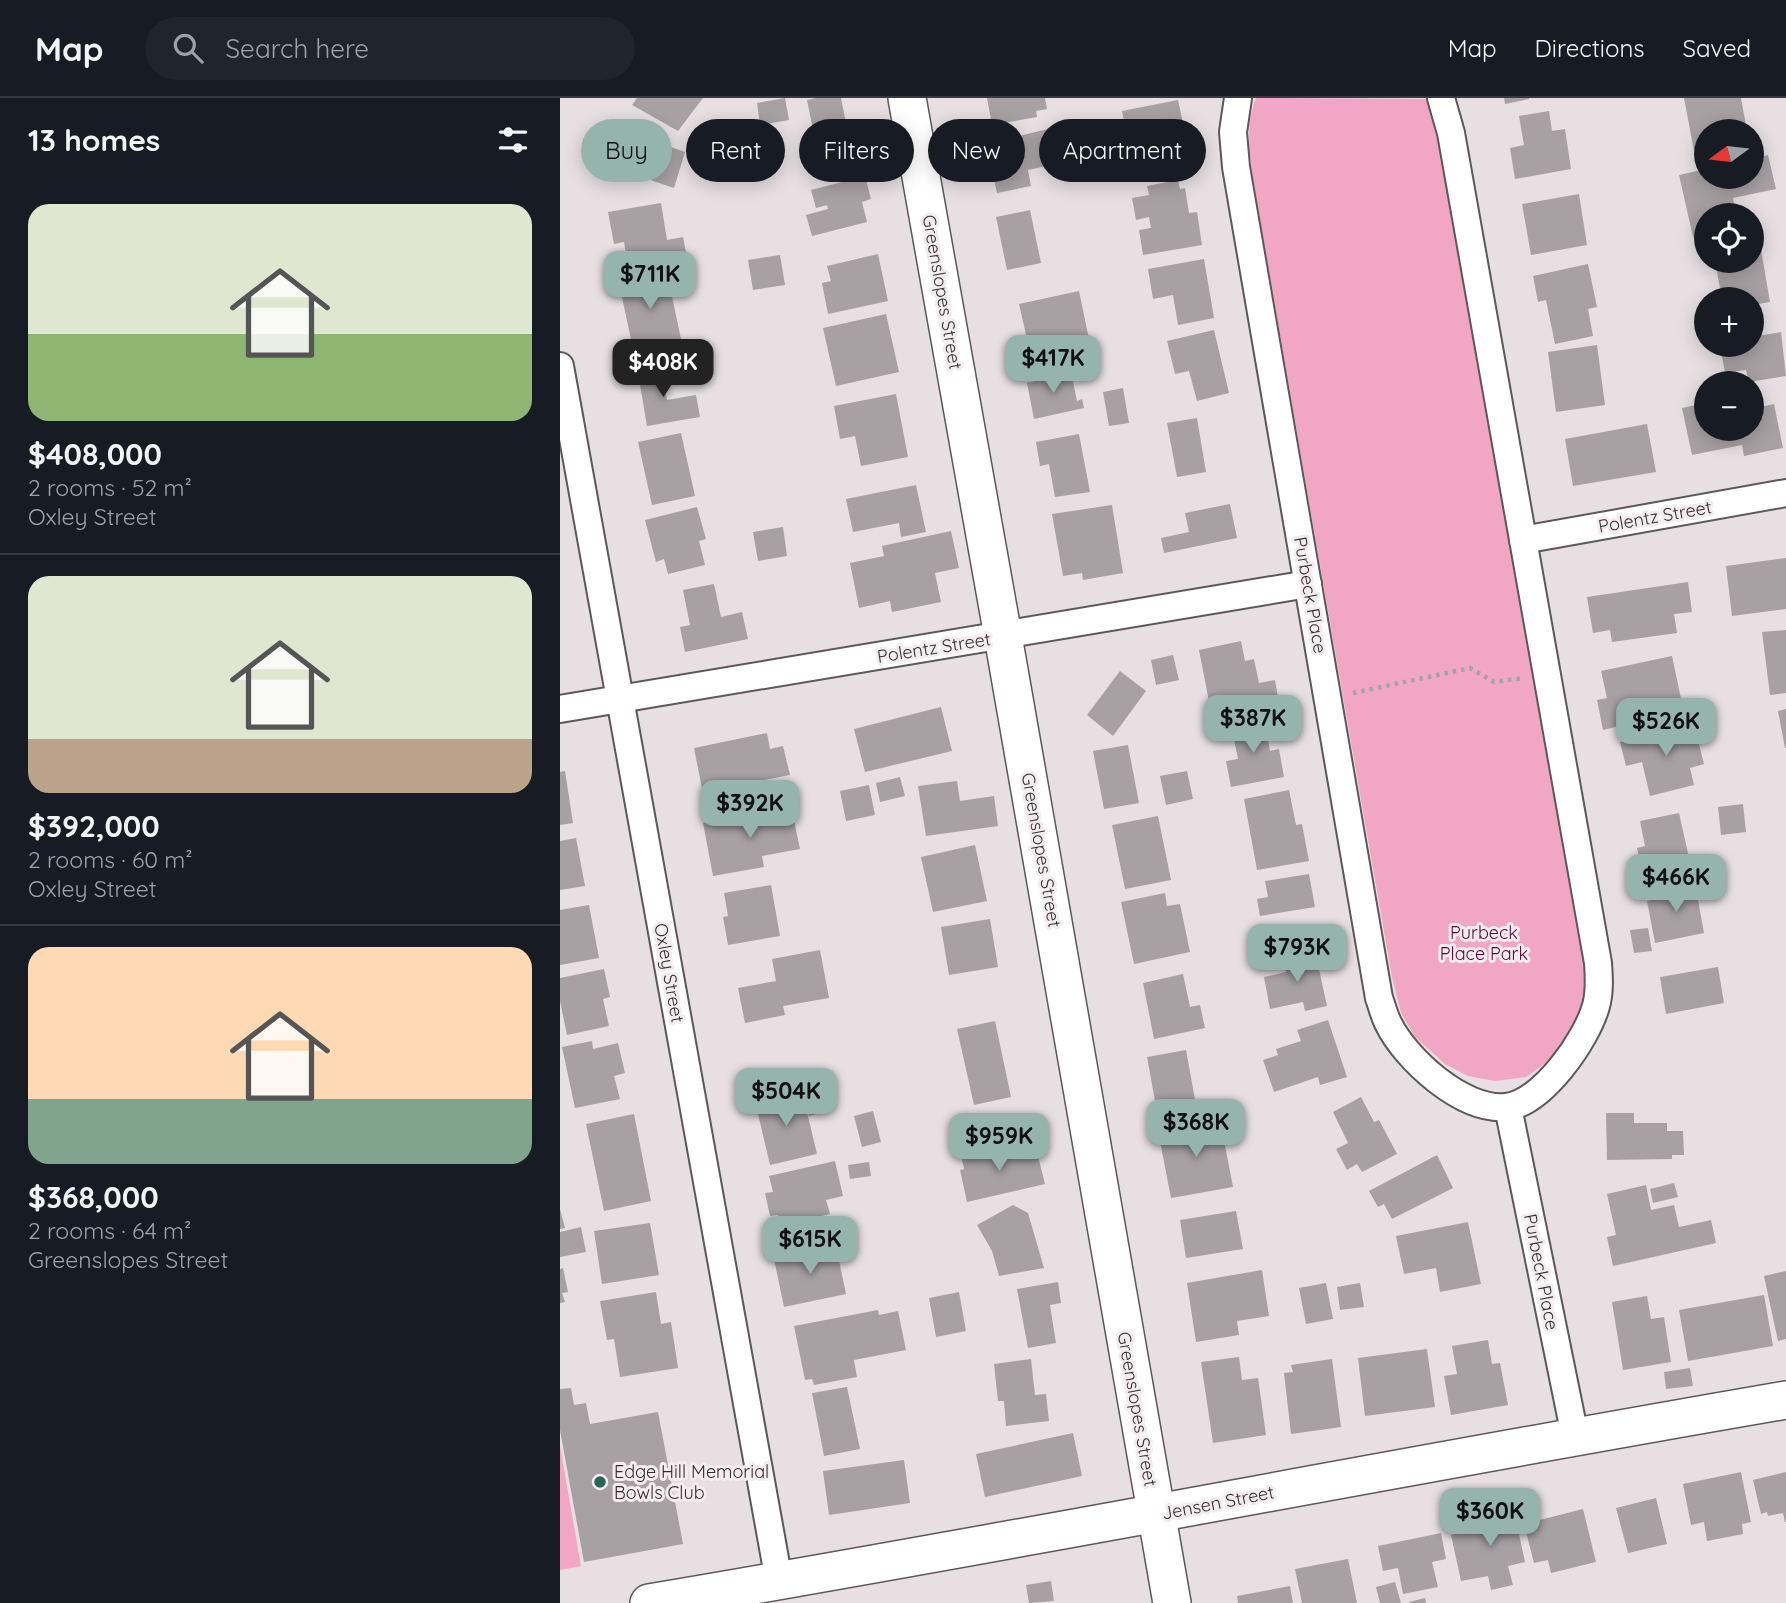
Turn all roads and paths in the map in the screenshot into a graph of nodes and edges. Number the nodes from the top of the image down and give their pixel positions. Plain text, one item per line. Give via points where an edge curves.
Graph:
1 (907, 98) edge
2 (1238, 98) edge
3 (1441, 98) edge
4 (560, 366) edge
5 (1786, 493) edge
6 (1523, 540) junction
7 (1308, 584) junction
8 (1003, 636) junction
9 (1546, 674) junction
10 (1328, 698) junction
11 (619, 699) junction
12 (560, 709) edge
13 (1508, 1107) junction
14 (1786, 1400) edge
15 (1575, 1436) junction
16 (1156, 1514) junction
17 (779, 1581) junction
18 (649, 1603) edge
19 (1172, 1603) edge

1 - 8 street, Greenslopes Street
2 - 7 street, Purbeck Place via 1233,132 1236,167
3 - 6 street
4 - 11 street, Oxley Street
5 - 6 street, Polentz Street
6 - 9 street
7 - 8 street, Polentz Street
7 - 10 street, Purbeck Place
8 - 11 street, Polentz Street
8 - 16 street, Greenslopes Street
9 - 10 path via 1494,682 1470,668
9 - 13 street via 1599,985 1596,1006 1571,1055 1547,1084 1527,1100
10 - 13 street, Purbeck Place via 1379,998 1388,1024 1422,1068 1444,1086 1489,1107
11 - 12 street, Polentz Street
11 - 17 street, Oxley Street
13 - 15 street, Purbeck Place
14 - 15 street, Jensen Street
15 - 16 street, Jensen Street
16 - 17 street, Jensen Street
16 - 19 street, Greenslopes Street
17 - 18 street, Jensen Street

